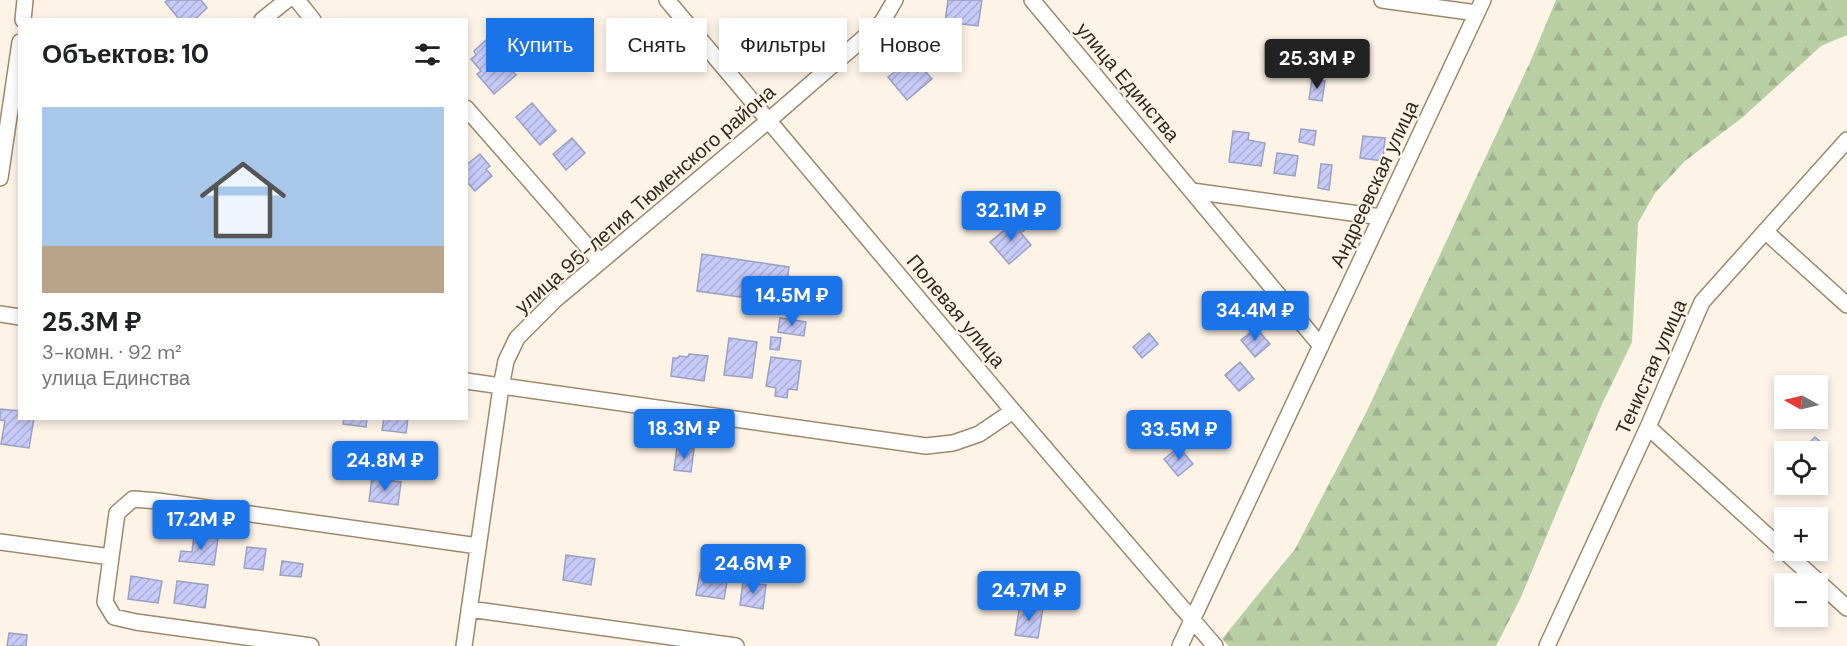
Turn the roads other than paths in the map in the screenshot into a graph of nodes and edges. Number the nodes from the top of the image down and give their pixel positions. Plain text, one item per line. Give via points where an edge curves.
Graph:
1 (25, 0) edge
2 (286, 0) edge
3 (297, 0) edge
4 (667, 0) edge
5 (895, 0) edge
6 (1032, 0) edge
7 (1382, 0) edge
8 (1480, 6) edge
9 (23, 18) edge
10 (264, 18) edge
11 (311, 18) edge
12 (18, 59) edge
13 (468, 110) edge
14 (768, 121) junction
15 (1847, 140) edge
16 (0, 178) edge
17 (1192, 191) junction
18 (1382, 217) junction
19 (1765, 231) junction
20 (600, 261) junction
21 (1847, 305) edge
22 (0, 314) edge
23 (18, 317) edge
24 (1321, 346) junction
25 (468, 381) edge
26 (501, 387) junction
27 (1013, 411) junction
28 (1648, 427) junction
29 (0, 542) edge
30 (478, 546) junction
31 (111, 557) junction
32 (1847, 608) edge
33 (469, 609) junction
34 (1192, 621) junction
35 (311, 646) edge
36 (464, 646) edge
37 (736, 646) edge
38 (1180, 646) edge
39 (1215, 646) edge
40 (1547, 646) edge

1 - 9 street
2 - 10 street
3 - 11 street
4 - 14 street, Полевая улица
5 - 14 street, улица 95-летия Тюменского района via 882,22
6 - 17 street, улица Единства
7 - 8 street
8 - 18 street, Андреевская улица
12 - 16 street
13 - 20 street
14 - 20 street, улица 95-летия Тюменского района
14 - 27 street, Полевая улица
15 - 19 street, Тенистая улица
17 - 18 street
17 - 24 street, улица Единства
18 - 24 street, Андреевская улица
19 - 21 street
19 - 28 street, Тенистая улица via 1702,302
20 - 26 street, улица 95-летия Тюменского района via 517,338 506,361
22 - 23 street
24 - 34 street, Андреевская улица
25 - 26 street
26 - 27 street via 926,446 953,443 979,434
26 - 30 street, улица 95-летия Тюменского района
27 - 34 street, Полевая улица
28 - 32 street
28 - 40 street, Тенистая улица
29 - 31 street
30 - 31 street via 133,499 117,513
30 - 33 street, улица 95-летия Тюменского района
31 - 35 street via 105,602 114,617
33 - 36 street, улица 95-летия Тюменского района
33 - 37 street
34 - 38 street, Андреевская улица
34 - 39 street, Полевая улица

